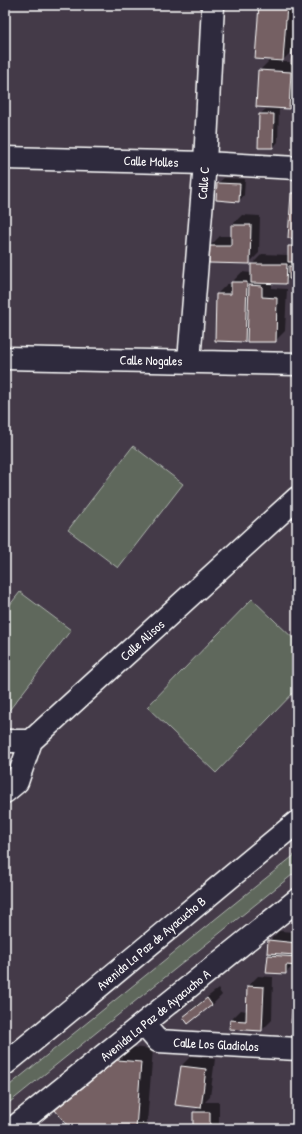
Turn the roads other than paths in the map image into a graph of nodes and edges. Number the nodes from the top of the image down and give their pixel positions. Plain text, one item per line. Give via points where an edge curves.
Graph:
1 (213, 5) edge
2 (5, 158) edge
3 (204, 163) junction
4 (297, 168) edge
5 (5, 358) edge
6 (189, 361) junction
7 (297, 364) edge
8 (297, 498) edge
9 (5, 741) edge
10 (31, 741) junction
11 (5, 792) edge
12 (297, 822) edge
13 (297, 900) edge
14 (143, 1024) junction
15 (297, 1049) edge
16 (5, 1064) edge
17 (12, 1129) edge

1 - 3 street, Calle C
2 - 3 street, Calle Molles
3 - 4 street, Calle Molles
3 - 6 street, Calle C
5 - 6 street, Calle Nogales
6 - 7 street, Calle Nogales
8 - 10 street, Calle Alisos
9 - 10 street
10 - 11 street, Calle Alisos via 17,782
12 - 16 street, Avenida La Paz de Ayacucho B
13 - 14 street, Avenida La Paz de Ayacucho A
14 - 15 street, Calle Los Gladiolos via 158,1041
14 - 17 street, Avenida La Paz de Ayacucho A

